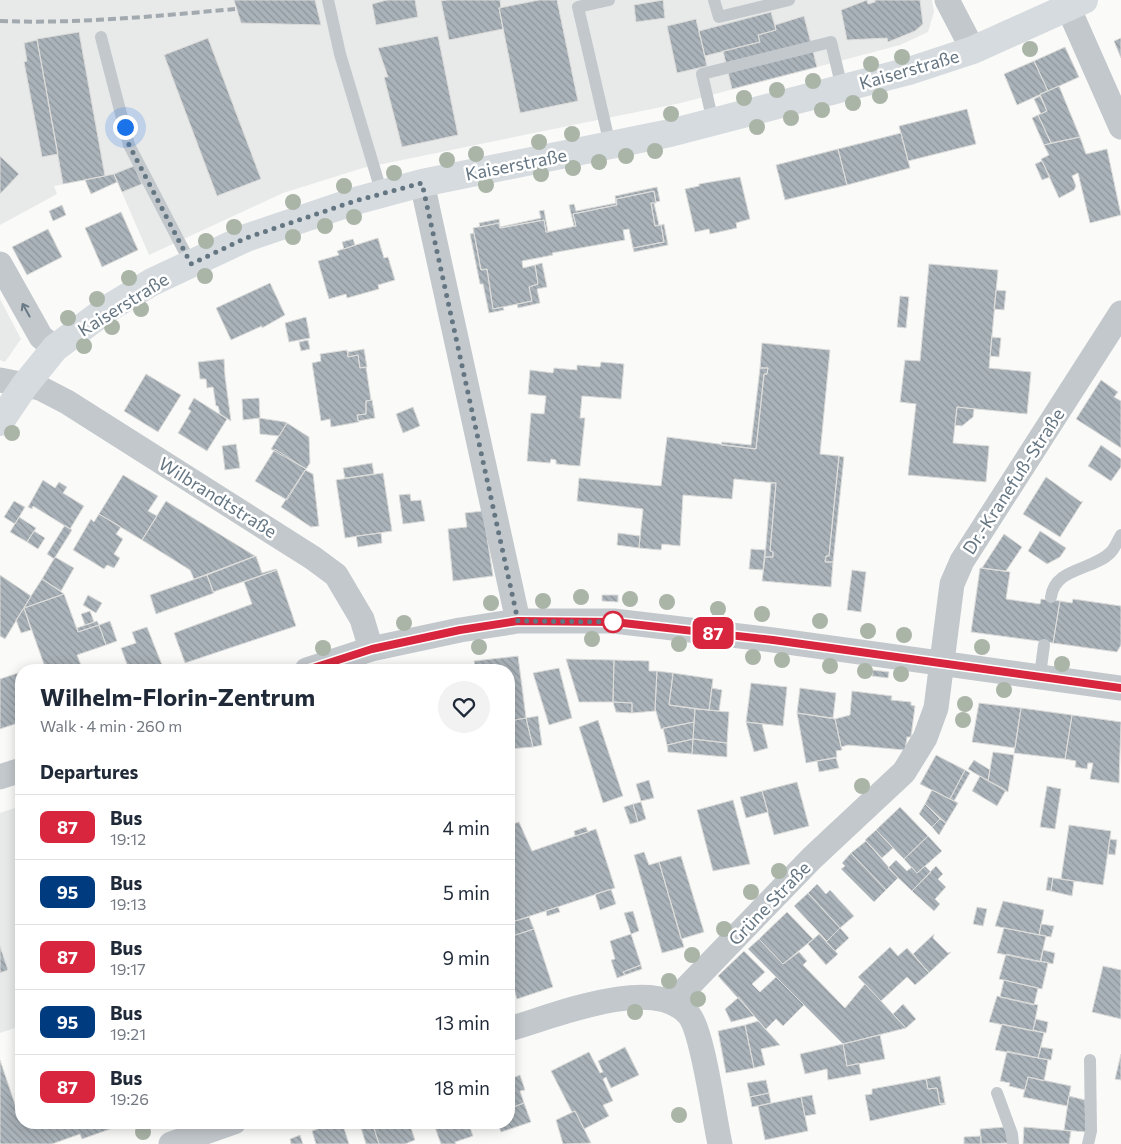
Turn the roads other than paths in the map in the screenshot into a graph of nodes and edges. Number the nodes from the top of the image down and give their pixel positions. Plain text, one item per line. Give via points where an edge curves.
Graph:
1 (328, 0) edge
2 (609, 0) edge
3 (714, 0) edge
4 (789, 0) edge
5 (947, 0) edge
6 (1076, 3) edge
7 (101, 37) dead end
8 (973, 50) junction
9 (842, 88) junction
10 (713, 122) junction
11 (1121, 127) edge
12 (610, 145) junction
13 (422, 183) junction
14 (382, 194) junction
15 (0, 264) edge
16 (191, 264) junction
17 (1121, 313) edge
18 (55, 348) junction
19 (12, 382) edge
20 (0, 422) edge
21 (1121, 535) edge
22 (1051, 597) dead end
23 (518, 621) junction
24 (1044, 645) dead end
25 (372, 649) junction
26 (943, 662) junction
27 (348, 663) edge
28 (1040, 675) junction
29 (1121, 688) edge
30 (15, 772) edge
31 (0, 777) edge
32 (673, 1002) junction
33 (515, 1027) edge
34 (1090, 1060) dead end
35 (997, 1093) dead end
36 (214, 1129) edge
37 (171, 1144) edge
38 (720, 1144) edge
39 (1013, 1144) edge
40 (1088, 1144) edge

1 - 14 lane via 340,54
2 - 12 lane via 578,7
3 - 4 lane via 719,17
5 - 8 street
6 - 8 street, Kaiserstraße
6 - 11 street
7 - 16 lane via 129,145
8 - 9 street, Kaiserstraße
9 - 10 street, Kaiserstraße
9 - 10 lane via 831,42 702,74
10 - 12 street, Kaiserstraße
12 - 13 street, Kaiserstraße
13 - 14 street, Kaiserstraße
13 - 23 street
14 - 16 street, Kaiserstraße via 246,238
18 -> 15 street via 40,337
16 - 18 street, Kaiserstraße via 152,282 107,309
17 - 26 street, Dr.-Kranefuß-Straße via 962,561 952,584
18 - 19 street, Kaiserstraße
19 - 20 street, Kaiserstraße
19 - 25 street, Wilbrandtstraße via 40,388 67,402 336,575 362,620
21 - 22 lane via 1110,553 1060,578 1052,588
23 - 25 street
23 - 26 street via 614,622
24 - 28 lane
25 - 27 street
26 - 28 street
26 - 32 street, Grüne Straße via 936,708 925,738 904,772 812,858
28 - 29 street
30 - 31 street
32 - 33 street via 658,997 624,998
32 - 38 street via 689,1016 698,1039
34 - 40 lane via 1091,1131
35 - 39 lane
36 - 37 street

